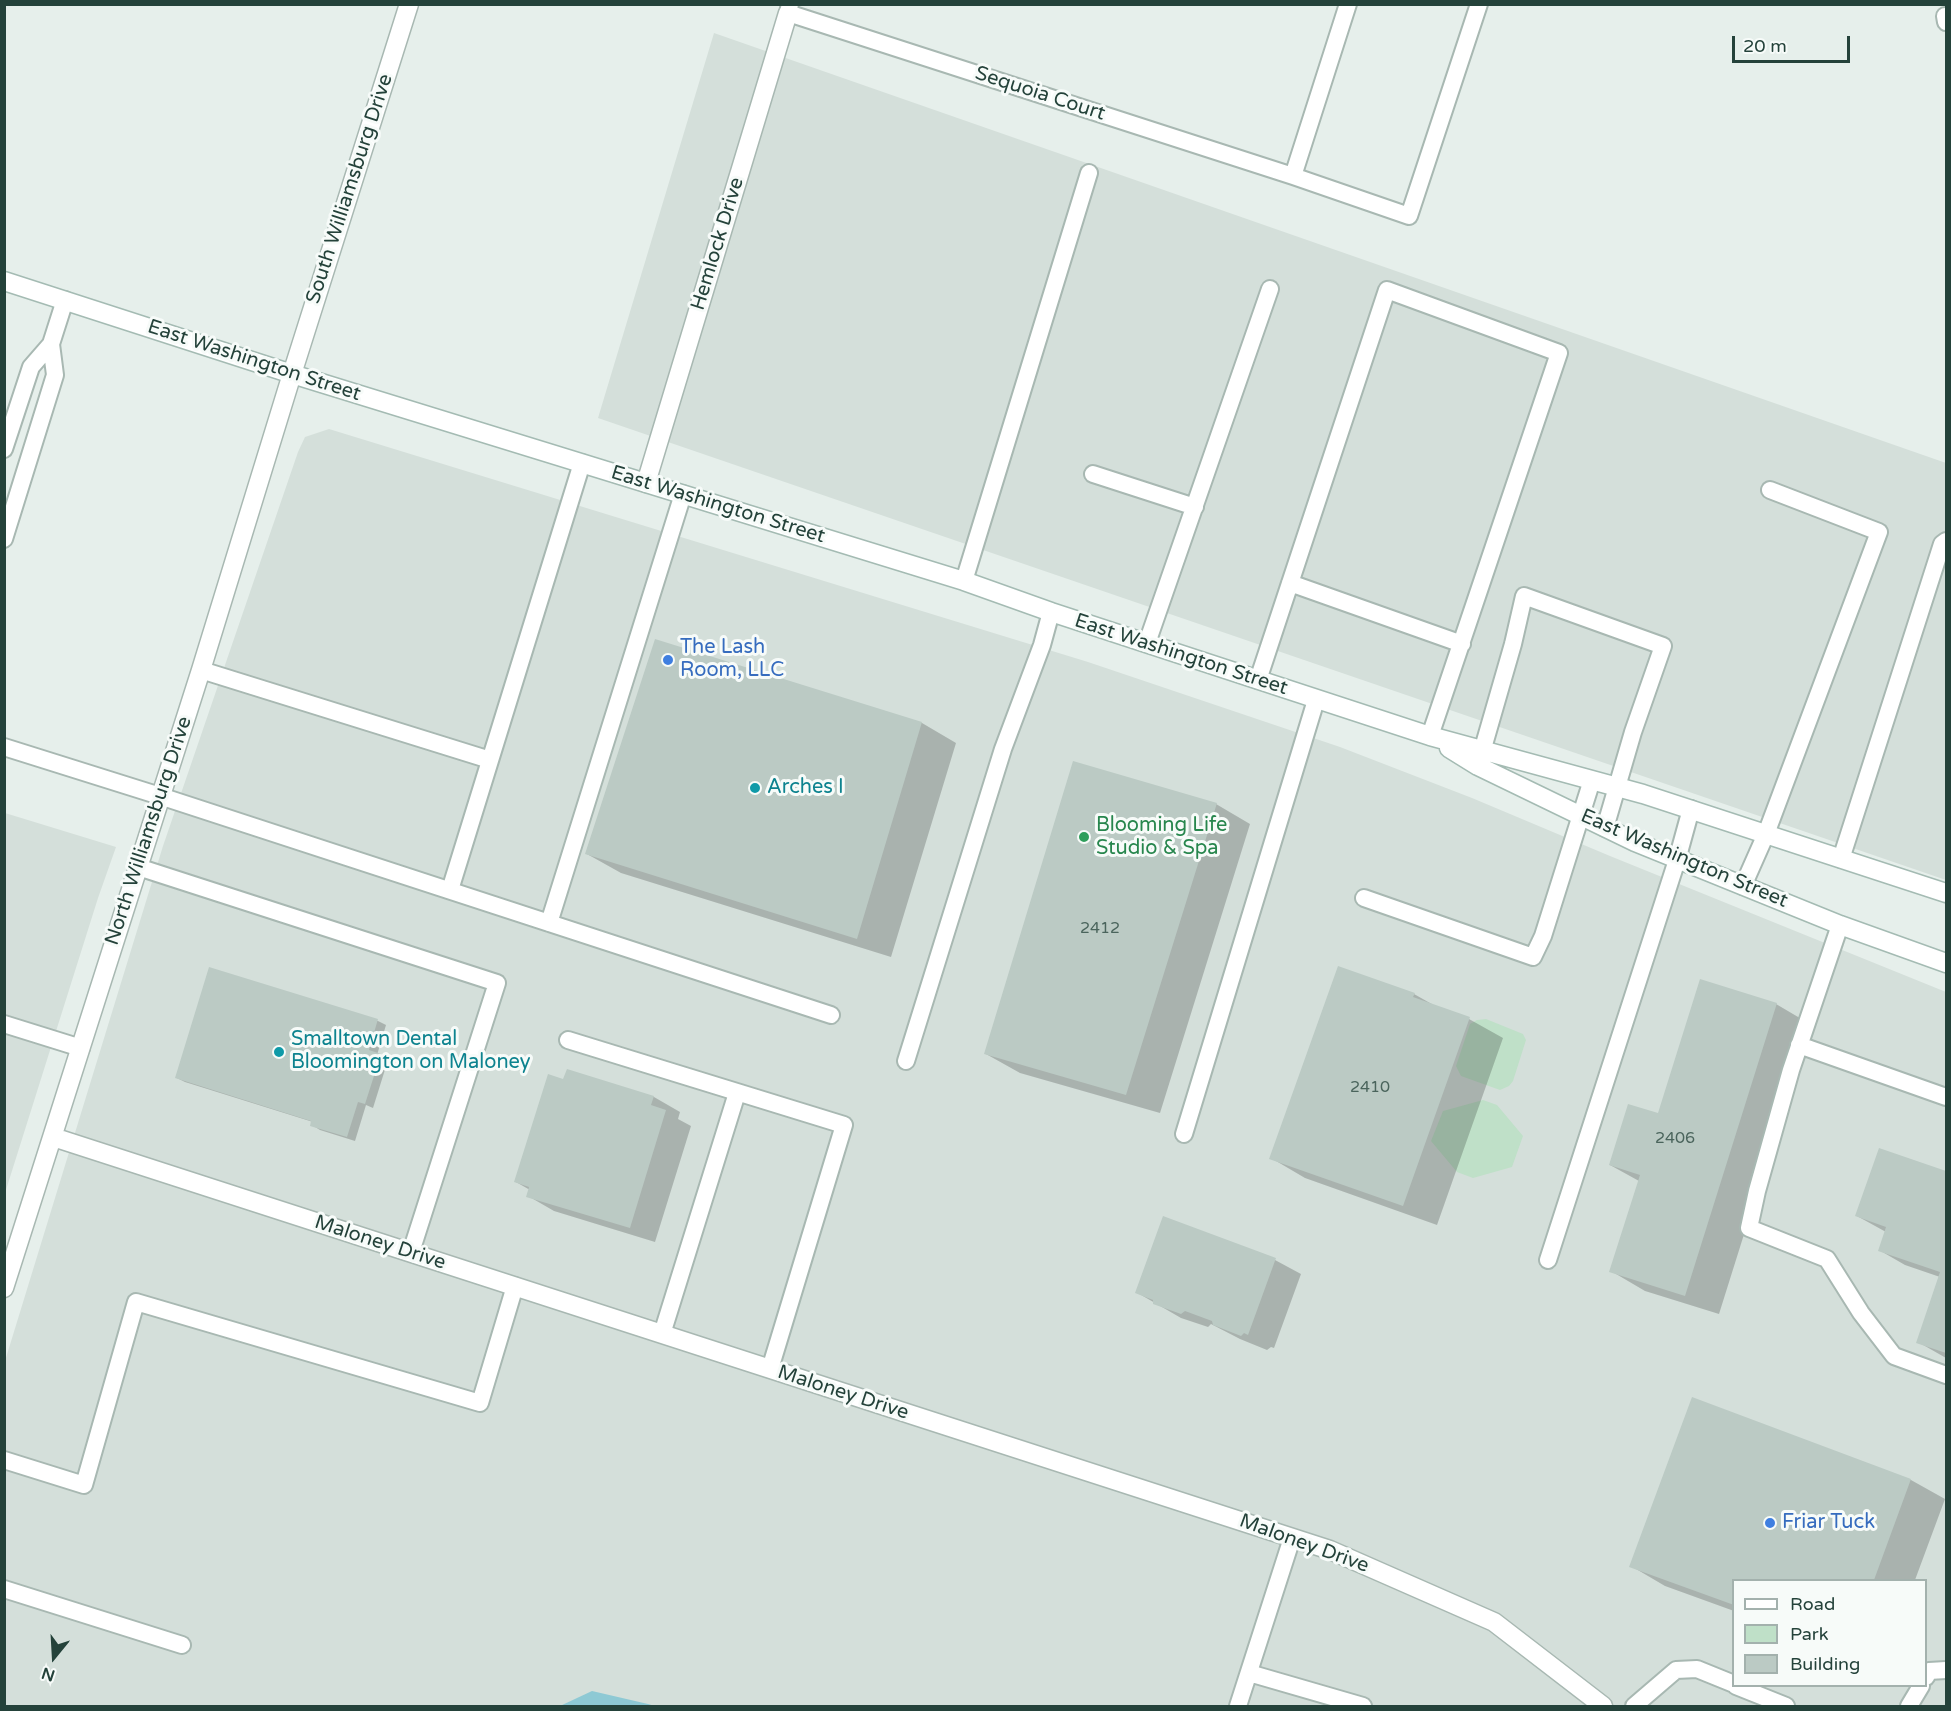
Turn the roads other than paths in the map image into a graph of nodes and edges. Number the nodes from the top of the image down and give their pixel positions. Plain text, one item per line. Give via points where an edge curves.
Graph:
1 (409, 4) edge
2 (1348, 4) edge
3 (1479, 4) edge
4 (789, 9) edge
5 (1947, 16) edge
6 (1947, 22) edge
7 (1089, 173) dead end
8 (1293, 176) junction
9 (4, 281) edge
10 (1270, 289) dead end
11 (65, 300) junction
12 (51, 344) junction
13 (292, 374) junction
14 (4, 449) edge
15 (582, 464) junction
16 (1093, 474) dead end
17 (646, 483) junction
18 (1770, 490) dead end
19 (683, 494) junction
20 (1195, 507) junction
21 (4, 539) edge
22 (1947, 541) edge
23 (964, 581) junction
24 (1290, 583) junction
25 (1051, 612) junction
26 (1147, 643) junction
27 (1462, 644) junction
28 (201, 670) junction
29 (1258, 680) junction
30 (1316, 700) junction
31 (1430, 736) junction
32 (4, 747) edge
33 (1481, 758) junction
34 (490, 760) junction
35 (1592, 780) junction
36 (1617, 786) junction
37 (160, 796) junction
38 (1691, 809) junction
39 (1580, 815) junction
40 (1605, 828) junction
41 (1766, 834) junction
42 (1841, 859) junction
43 (1677, 860) junction
44 (138, 867) junction
45 (1743, 886) junction
46 (450, 890) junction
47 (1947, 893) edge
48 (1364, 898) dead end
49 (549, 923) junction
50 (1840, 925) junction
51 (1947, 963) edge
52 (831, 1015) dead end
53 (4, 1024) edge
54 (568, 1040) dead end
55 (1799, 1045) junction
56 (81, 1048) junction
57 (906, 1061) dead end
58 (737, 1093) junction
59 (1947, 1097) edge
60 (1184, 1134) dead end
61 (53, 1137) junction
62 (411, 1252) junction
63 (1548, 1260) dead end
64 (6, 1279) edge
65 (515, 1286) junction
66 (662, 1334) junction
67 (770, 1369) junction
68 (1947, 1375) edge
69 (4, 1460) edge
70 (1292, 1538) junction
71 (4, 1589) edge
72 (182, 1645) dead end
73 (1947, 1670) edge
74 (1249, 1673) junction
75 (1927, 1675) edge
76 (1732, 1684) edge
77 (1740, 1687) edge
78 (1920, 1687) edge
79 (1238, 1707) edge
80 (1363, 1707) edge
81 (1603, 1707) edge
82 (1634, 1707) edge
83 (1786, 1707) edge
84 (1909, 1707) edge

1 - 13 street, South Williamsburg Drive
2 - 8 lane
3 - 8 lane, Sequoia Court via 1409,216
4 - 8 lane, Sequoia Court
4 - 17 street, Hemlock Drive
5 - 6 lane
7 - 23 lane
9 - 11 street, East Washington Street
10 - 20 lane
11 - 12 lane
11 - 13 street, East Washington Street
12 - 14 lane via 31,367
12 - 21 lane via 55,375
13 - 15 street, East Washington Street
13 - 28 street, North Williamsburg Drive
15 - 17 street, East Washington Street
15 - 34 lane
16 - 20 lane
17 - 19 street, East Washington Street
18 - 41 lane via 1879,532
19 - 23 street, East Washington Street
19 - 49 lane
20 - 26 lane
22 - 42 lane via 1942,544
23 - 25 street, East Washington Street
24 - 27 lane
24 - 27 lane via 1387,290 1559,352
24 - 29 lane
25 - 26 street, East Washington Street
25 - 57 lane via 1003,749
26 - 29 street, East Washington Street
27 - 31 lane
28 - 34 lane
28 - 37 street, North Williamsburg Drive
29 - 30 street, East Washington Street
30 - 31 street, East Washington Street
30 - 60 lane
31 - 33 street, East Washington Street
32 - 37 lane
33 - 35 street, East Washington Street
33 - 36 lane via 1524,596 1663,646
33 - 39 street, East Washington Street
34 - 46 lane
35 - 36 street, East Washington Street
35 - 39 lane
36 - 38 street, East Washington Street
36 - 40 lane
37 - 44 street, North Williamsburg Drive
37 - 46 lane
38 - 41 street, East Washington Street
38 - 43 lane
39 - 40 street, East Washington Street
39 - 48 lane via 1533,957
40 - 43 street, East Washington Street
41 - 42 street, East Washington Street
41 - 45 lane
42 - 47 street, East Washington Street
43 - 45 street, East Washington Street
43 - 63 lane
44 - 56 street, North Williamsburg Drive
44 - 62 lane via 497,983
45 - 50 street, East Washington Street
46 - 49 lane
49 - 52 lane
50 - 51 street, East Washington Street
50 - 55 lane
53 - 56 lane
54 - 58 lane
55 - 59 lane
55 - 68 lane via 1749,1228 1827,1259 1894,1356
56 - 61 street, North Williamsburg Drive
58 - 66 lane
58 - 67 lane via 844,1125
61 - 62 street, Maloney Drive
61 - 64 street, North Williamsburg Drive
62 - 65 street, Maloney Drive
65 - 66 street, Maloney Drive
65 - 69 lane via 480,1403 136,1302 84,1485
66 - 67 street, Maloney Drive
67 - 70 street, Maloney Drive
70 - 74 lane
70 - 81 street, Maloney Drive via 1330,1550 1494,1622
71 - 72 lane
73 - 75 lane via 1929,1671
74 - 79 lane
74 - 80 lane
76 - 82 lane via 1697,1669 1676,1670
77 - 83 lane
78 - 84 lane

